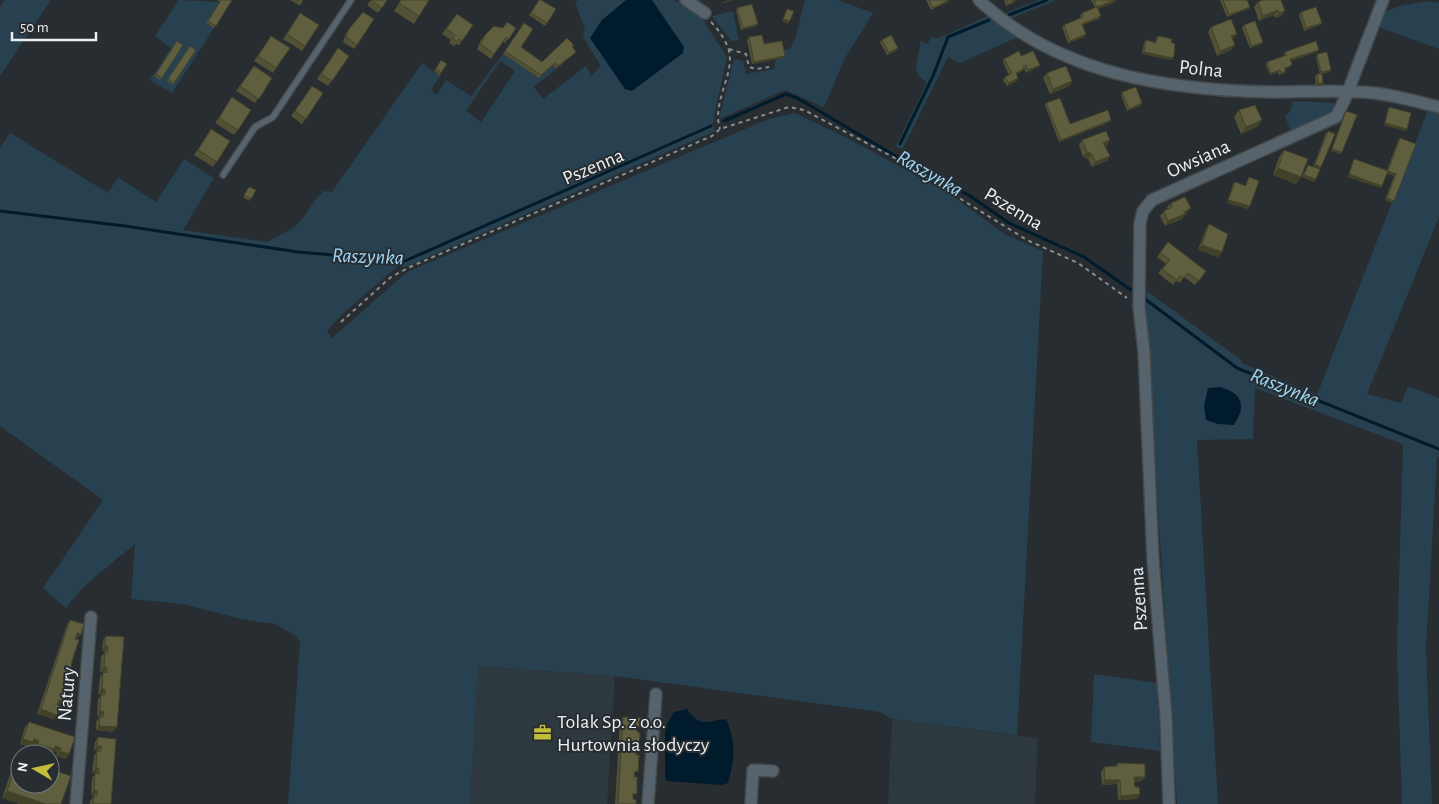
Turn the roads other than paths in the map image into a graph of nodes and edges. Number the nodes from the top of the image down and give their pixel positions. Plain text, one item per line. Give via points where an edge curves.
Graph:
1 (351, 0) edge
2 (686, 0) edge
3 (979, 0) edge
4 (1383, 0) edge
5 (705, 13) road end
6 (1348, 92) junction
7 (1439, 107) edge
8 (223, 175) dead end
9 (1139, 307) joint
10 (91, 617) dead end
11 (656, 694) dead end
12 (773, 771) dead end
13 (76, 804) edge
14 (648, 804) edge
15 (751, 804) edge
16 (1170, 804) edge

1 - 8 lane via 273,118 254,127
2 - 5 street
3 - 6 street, Polna via 1002,21 1040,45 1082,64 1133,78 1231,90
4 - 6 street, Owsiana
6 - 7 street, Polna via 1372,93
6 - 9 street, Owsiana via 1338,114 1330,121 1220,168 1148,204 1143,211 1138,236
9 - 16 street, Pszenna
10 - 13 street, Natury
11 - 14 street
12 - 15 street via 753,770

